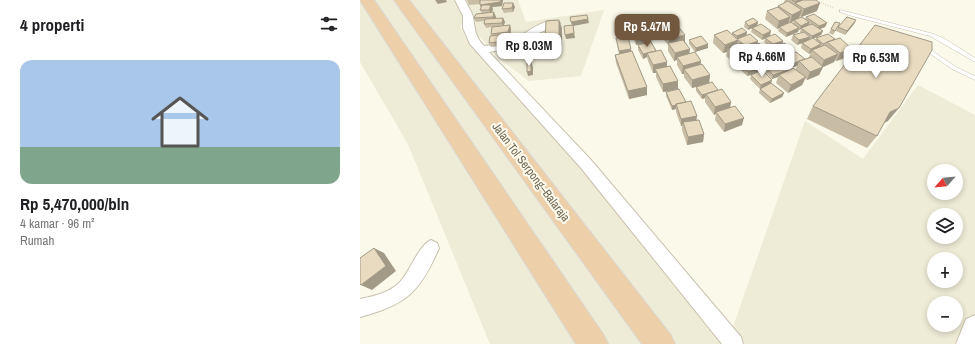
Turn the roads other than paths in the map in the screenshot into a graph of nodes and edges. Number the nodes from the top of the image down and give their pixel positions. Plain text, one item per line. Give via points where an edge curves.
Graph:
1 (367, 0) edge
2 (401, 0) edge
3 (460, 0) edge
4 (842, 11) road end
5 (555, 23) edge
6 (920, 44) edge
7 (482, 50) junction
8 (975, 60) edge
9 (975, 78) edge
10 (431, 248) dead end
11 (360, 308) edge
12 (975, 328) edge
13 (593, 344) edge
14 (660, 344) edge
15 (734, 344) edge
16 (969, 344) edge

1 - 13 highway
2 - 14 highway, Jalan Tol Serpong–Balaraja
3 - 7 street via 468,16 468,28 474,42
4 - 8 lane via 933,36 948,42
5 - 7 street via 530,33 505,48
6 - 9 lane via 954,68
7 - 15 street via 586,164
10 - 11 street via 406,290 388,300
12 - 16 main road

